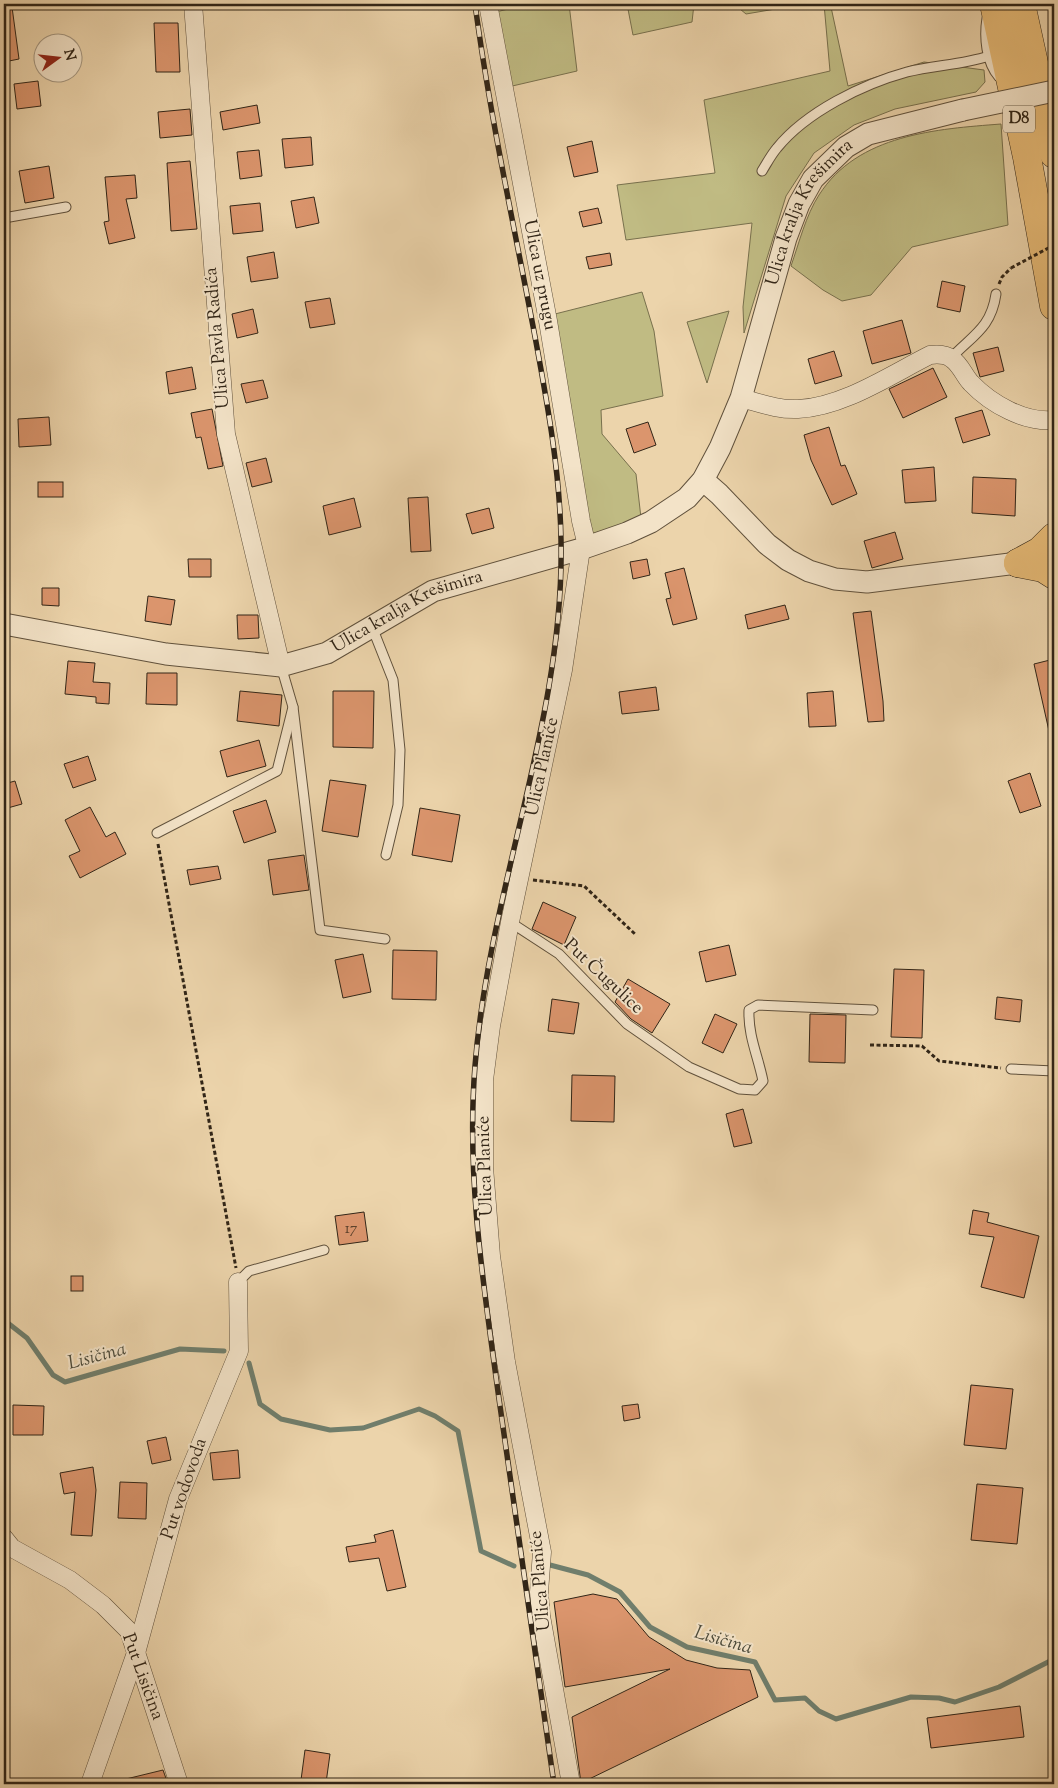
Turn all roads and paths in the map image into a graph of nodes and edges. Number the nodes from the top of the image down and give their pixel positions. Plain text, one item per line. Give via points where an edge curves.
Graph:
1 (194, 4) edge
2 (993, 4) edge
3 (492, 5) edge
4 (1028, 18) edge
5 (989, 56) junction
6 (1054, 90) edge
7 (1014, 94) junction
8 (1054, 154) edge
9 (762, 170) dead end
10 (66, 207) dead end
11 (4, 218) edge
12 (1054, 245) edge
13 (996, 294) joint
14 (1054, 306) edge
15 (952, 358) junction
16 (741, 398) junction
17 (1054, 420) edge
18 (703, 480) junction
19 (1054, 537) edge
20 (584, 548) junction
21 (1018, 563) junction
22 (1054, 575) edge
23 (4, 624) edge
24 (372, 627) junction
25 (281, 666) junction
26 (293, 707) junction
27 (157, 833) joint
28 (386, 855) dead end
29 (520, 878) junction
30 (510, 922) junction
31 (634, 934) dead end
32 (385, 939) dead end
33 (873, 1010) dead end
34 (870, 1045) dead end
35 (1011, 1069) joint
36 (1054, 1071) edge
37 (324, 1250) dead end
38 (238, 1282) junction
39 (4, 1538) edge
40 (136, 1653) junction
41 (90, 1784) edge
42 (180, 1784) edge
43 (571, 1784) edge

1 - 25 street, Ulica Pavla Radića via 226,434
2 - 5 lane via 985,32
2 - 7 main road, D8
3 - 20 street, Ulica uz prugu
4 - 8 main road, D8
5 - 7 lane via 996,74
5 - 9 lane via 972,62 907,72 849,94 810,117 777,148
6 - 16 street, Ulica kralja Krešimira, bridge via 868,134 846,147 813,179 786,238
7 - 14 main road, D8
10 - 11 lane
12 - 13 path, bridge via 1010,268 1002,277
13 - 15 lane via 994,309 986,326
15 - 16 street via 930,355 846,398 827,404 799,409 780,408
15 - 17 street via 971,384 994,401 1026,417
16 - 18 street, Ulica kralja Krešimira
18 - 20 street, Ulica kralja Krešimira via 687,498 651,522
18 - 21 street via 767,544 788,560 835,579 867,582
19 - 21 main road via 1040,551
20 - 24 street, Ulica kralja Krešimira via 434,591
20 - 29 street, Ulica Planiće via 561,680
21 - 22 main road via 1043,568
23 - 25 street, Ulica kralja Krešimira via 166,654
24 - 25 street, Ulica kralja Krešimira via 327,653
24 - 28 lane via 393,680 400,750 398,805
25 - 26 lane
26 - 27 lane via 277,771
26 - 32 lane via 320,930
27 - 38 path
29 - 30 street, Ulica Planiće
29 - 31 path via 584,886
30 - 33 lane, Put Čugulice via 559,954 627,1024 689,1067 739,1089 755,1090 763,1081 748,1024 750,1010 758,1004
30 - 43 street, Ulica Planiće via 484,1080 484,1167 491,1256 506,1362 541,1560 541,1616
34 - 35 path via 922,1046 938,1061
35 - 36 lane
37 - 38 lane via 249,1271
38 - 40 street, Put vodovoda via 238,1351 178,1499
39 - 40 street, Put Lisičina via 12,1548 70,1580 103,1605 129,1631
40 - 41 street, Put vodovoda
40 - 42 street, Put Lisičina

